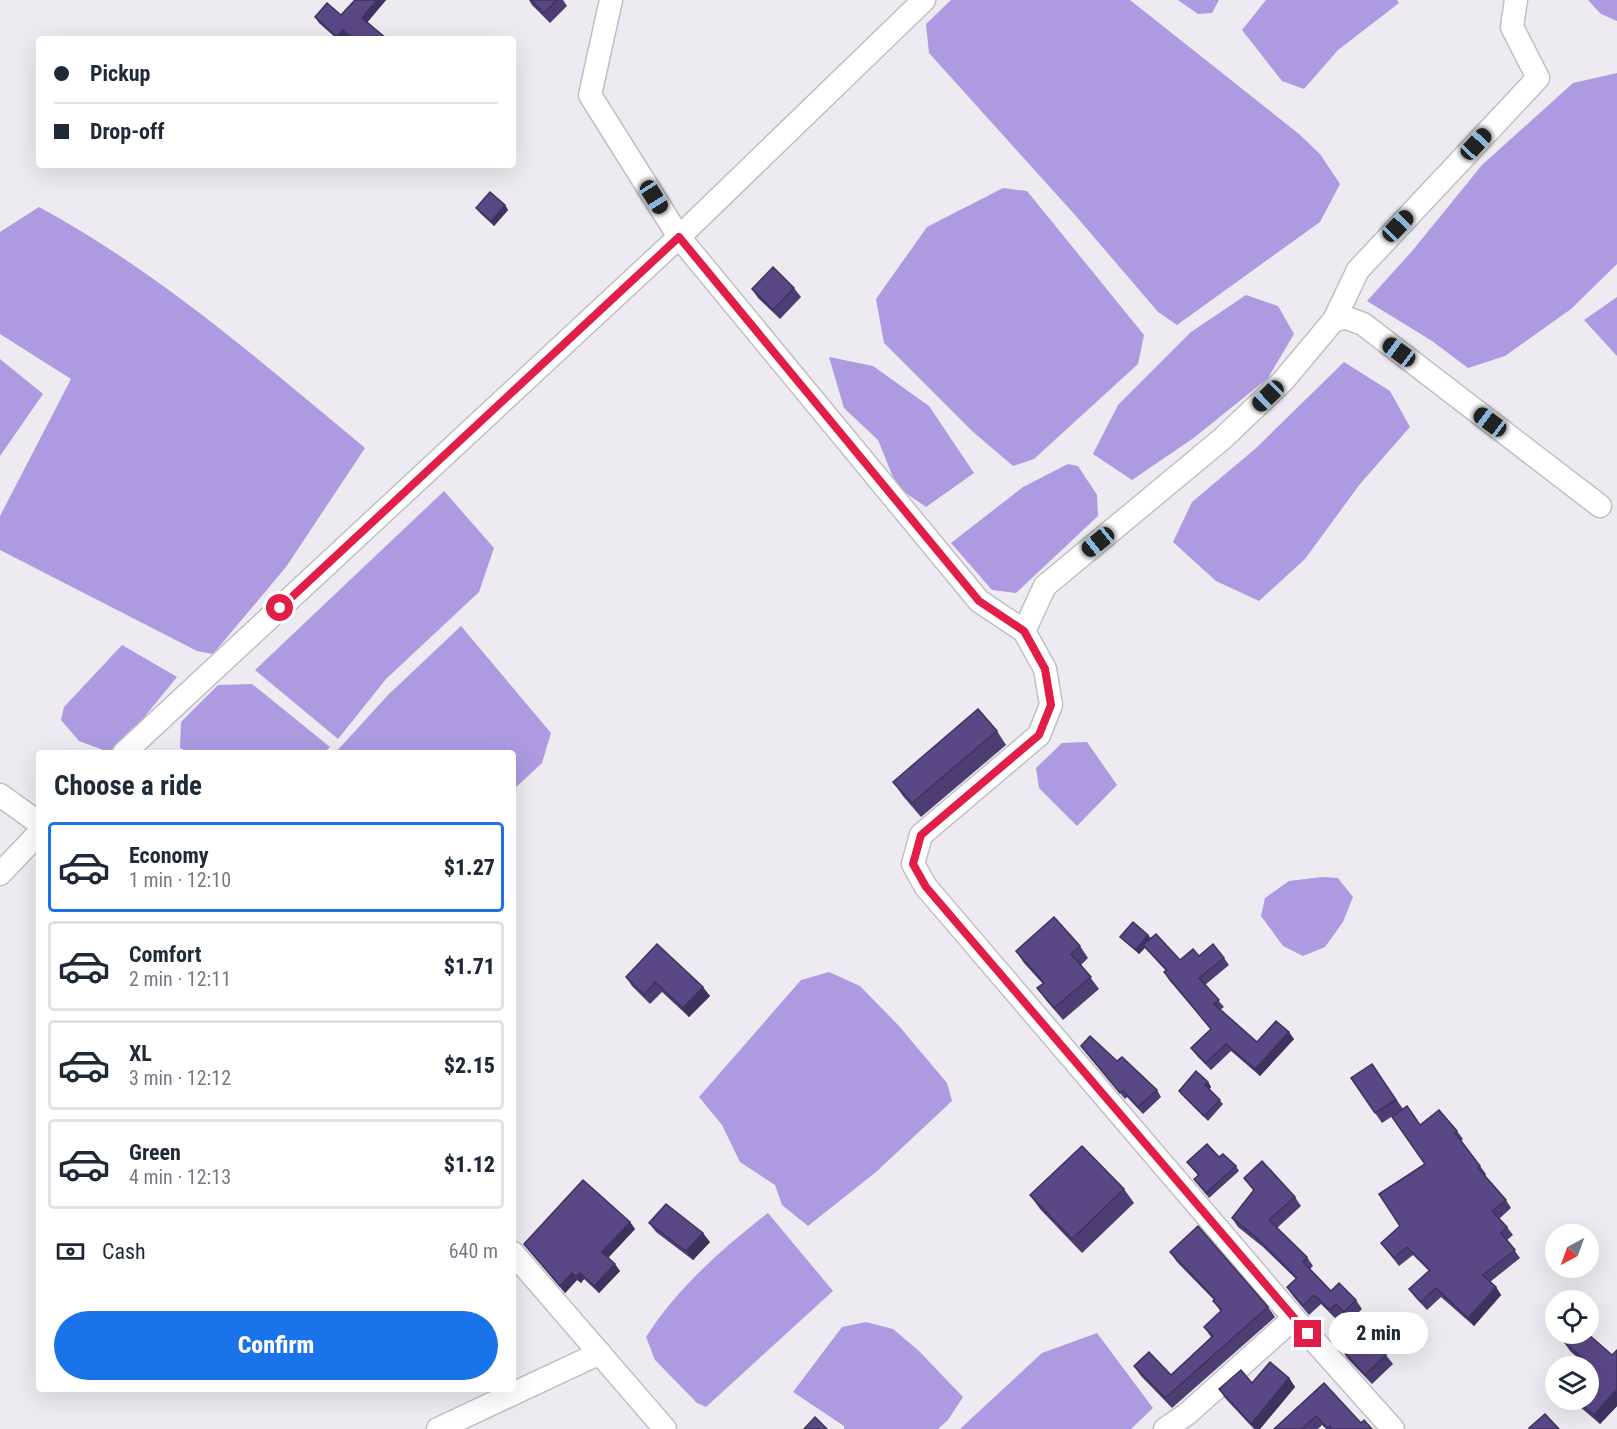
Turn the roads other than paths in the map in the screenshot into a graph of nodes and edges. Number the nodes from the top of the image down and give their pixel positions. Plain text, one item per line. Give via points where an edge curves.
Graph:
1 (611, 0) edge
2 (924, 0) edge
3 (1516, 0) edge
4 (679, 237) junction
5 (1334, 320) junction
6 (1600, 506) dead end
7 (1024, 631) junction
8 (127, 750) edge
9 (0, 795) edge
10 (36, 822) edge
11 (36, 836) edge
12 (0, 874) edge
13 (516, 1256) edge
14 (1294, 1318) junction
15 (600, 1353) junction
16 (438, 1429) edge
17 (665, 1429) edge
18 (1165, 1429) edge
19 (1393, 1429) edge

1 - 4 street via 590,95
2 - 4 street
3 - 5 street via 1512,27 1538,78 1358,270
4 - 7 street via 979,601
4 - 8 street
5 - 6 street via 1347,318 1363,324
5 - 7 street via 1283,381 1222,440 1045,586
7 - 14 street via 1045,669 1051,705 1039,735 921,835 913,864 926,887
9 - 10 street
11 - 12 street
13 - 15 street
14 - 18 street
14 - 19 street
15 - 16 street
15 - 17 street

